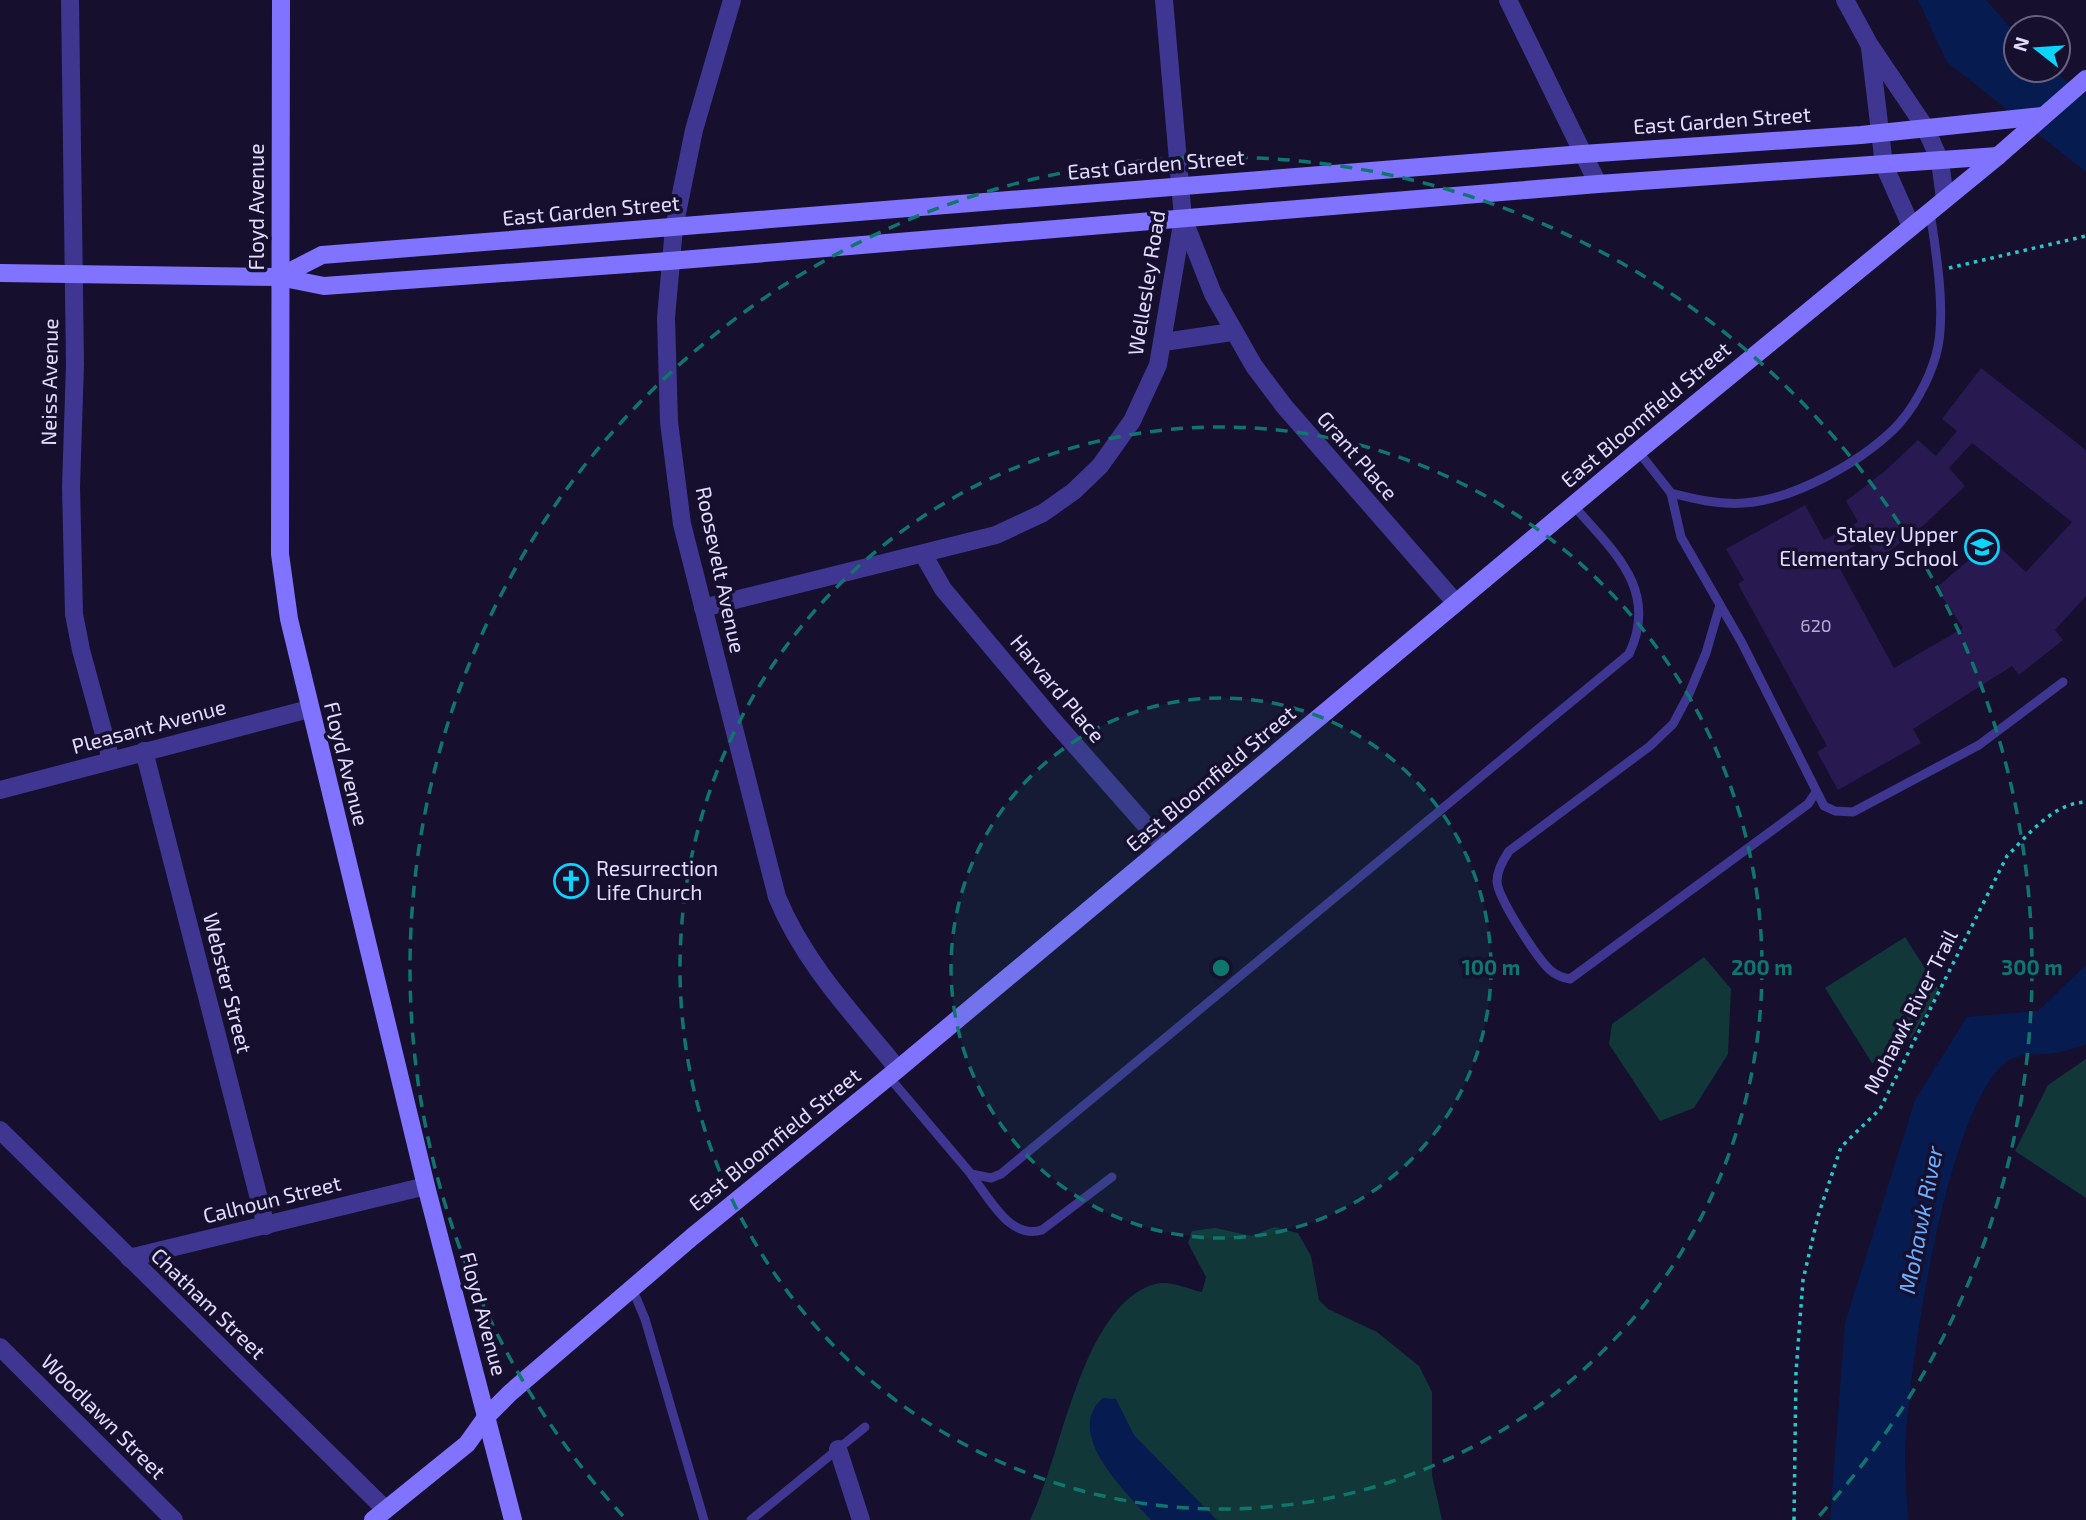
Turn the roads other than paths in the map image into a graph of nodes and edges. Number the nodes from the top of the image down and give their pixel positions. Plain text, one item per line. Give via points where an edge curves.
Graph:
1 (70, 0) edge
2 (281, 0) edge
3 (732, 0) edge
4 (1164, 0) edge
5 (1508, 0) edge
6 (1845, 0) edge
7 (1869, 44) junction
8 (2086, 79) edge
9 (2042, 116) junction
10 (1924, 127) junction
11 (1879, 132) junction
12 (1583, 154) junction
13 (1998, 156) junction
14 (1940, 161) junction
15 (1884, 165) junction
16 (1598, 184) junction
17 (1181, 186) junction
18 (1945, 198) junction
19 (1930, 210) junction
20 (1182, 218) junction
21 (1911, 226) junction
22 (674, 228) junction
23 (669, 261) junction
24 (0, 273) edge
25 (74, 273) junction
26 (279, 277) junction
27 (1232, 332) junction
28 (1164, 342) junction
29 (1637, 451) junction
30 (1671, 493) junction
31 (1573, 505) junction
32 (923, 554) junction
33 (1455, 603) junction
34 (1720, 605) junction
35 (703, 608) junction
36 (2063, 682) dead end
37 (309, 709) junction
38 (144, 751) junction
39 (111, 760) junction
40 (0, 790) edge
41 (1816, 792) junction
42 (1165, 847) junction
43 (893, 1073) junction
44 (0, 1130) edge
45 (971, 1174) junction
46 (1112, 1177) dead end
47 (426, 1186) junction
48 (267, 1226) junction
49 (129, 1258) junction
50 (632, 1288) junction
51 (0, 1347) edge
52 (486, 1416) junction
53 (865, 1427) dead end
54 (838, 1449) junction
55 (379, 1515) edge
56 (174, 1520) edge
57 (513, 1520) edge
58 (704, 1520) edge
59 (751, 1520) edge
60 (860, 1520) edge

1 - 25 street, Neiss Avenue
2 - 26 street, Floyd Avenue
3 - 22 street, Roosevelt Avenue via 694,130
4 - 17 street, Wellesley Road
5 - 12 street
6 - 7 street
7 - 10 street
7 - 11 street
8 - 9 street, East Bloomfield Street
9 - 10 street, East Garden Street
9 - 13 street, East Bloomfield Street
10 - 11 street, East Garden Street
10 - 14 street
11 - 12 street, East Garden Street
11 - 15 street
12 - 16 street
12 - 17 street, East Garden Street
13 - 14 street, East Garden Street
13 - 18 street, East Bloomfield Street
14 - 15 street, East Garden Street
14 - 18 street
15 - 16 street, East Garden Street
15 - 21 street
16 - 20 street, East Garden Street
17 - 20 street, Wellesley Road
17 - 22 street, East Garden Street
18 - 19 street, East Bloomfield Street
19 - 21 street, East Bloomfield Street
19 - 30 lane via 1938,271 1939,335 1923,387 1896,428 1818,481 1781,497 1744,503
20 - 23 street, East Garden Street
20 - 27 street, Grant Place
20 - 28 street, Wellesley Road
21 - 29 street, East Bloomfield Street
22 - 23 street, Roosevelt Avenue
22 - 26 street, East Garden Street via 322,255
23 - 26 street, East Garden Street via 324,286
23 - 35 street, Roosevelt Avenue via 670,422 682,524
24 - 25 street, East Garden Street
25 - 26 street, East Garden Street
25 - 39 street, Neiss Avenue via 74,614
26 - 37 street, Floyd Avenue via 280,554
27 - 28 street
27 - 33 street, Grant Place via 1284,406
28 - 32 street, Wellesley Road via 1132,421 1100,466 1074,491 1043,513 996,535
29 - 30 lane
29 - 31 street, East Bloomfield Street
30 - 34 lane via 1681,537
31 - 33 street, East Bloomfield Street
31 - 45 lane via 1625,566 1637,588 1639,618 1629,654 1001,1174 991,1178
32 - 35 street, Wellesley Road
32 - 42 street, Harvard Place via 952,599
33 - 42 street, East Bloomfield Street
34 - 41 lane
34 - 41 lane via 1706,653 1673,724 1509,851 1497,880 1500,895 1549,969 1570,979 1808,804
35 - 43 street, Roosevelt Avenue via 777,897 790,929
36 - 41 lane via 1979,745 1853,812 1824,806
37 - 38 street, Pleasant Avenue
37 - 47 street, Floyd Avenue
38 - 39 street, Pleasant Avenue
38 - 48 street, Webster Street
39 - 40 street, Pleasant Avenue
42 - 43 street, East Bloomfield Street
43 - 45 lane
43 - 50 street, East Bloomfield Street
44 - 49 street, Chatham Street
45 - 46 lane via 1017,1230 1030,1234 1042,1230
47 - 48 street, Calhoun Street
47 - 52 street, Floyd Avenue
48 - 49 street, Calhoun Street
49 - 55 street, Chatham Street
50 - 52 street, East Bloomfield Street
50 - 58 lane
51 - 56 street, Woodlawn Street
52 - 55 street, East Bloomfield Street via 467,1444
52 - 57 street, Floyd Avenue
53 - 54 lane
54 - 59 lane
54 - 60 street

